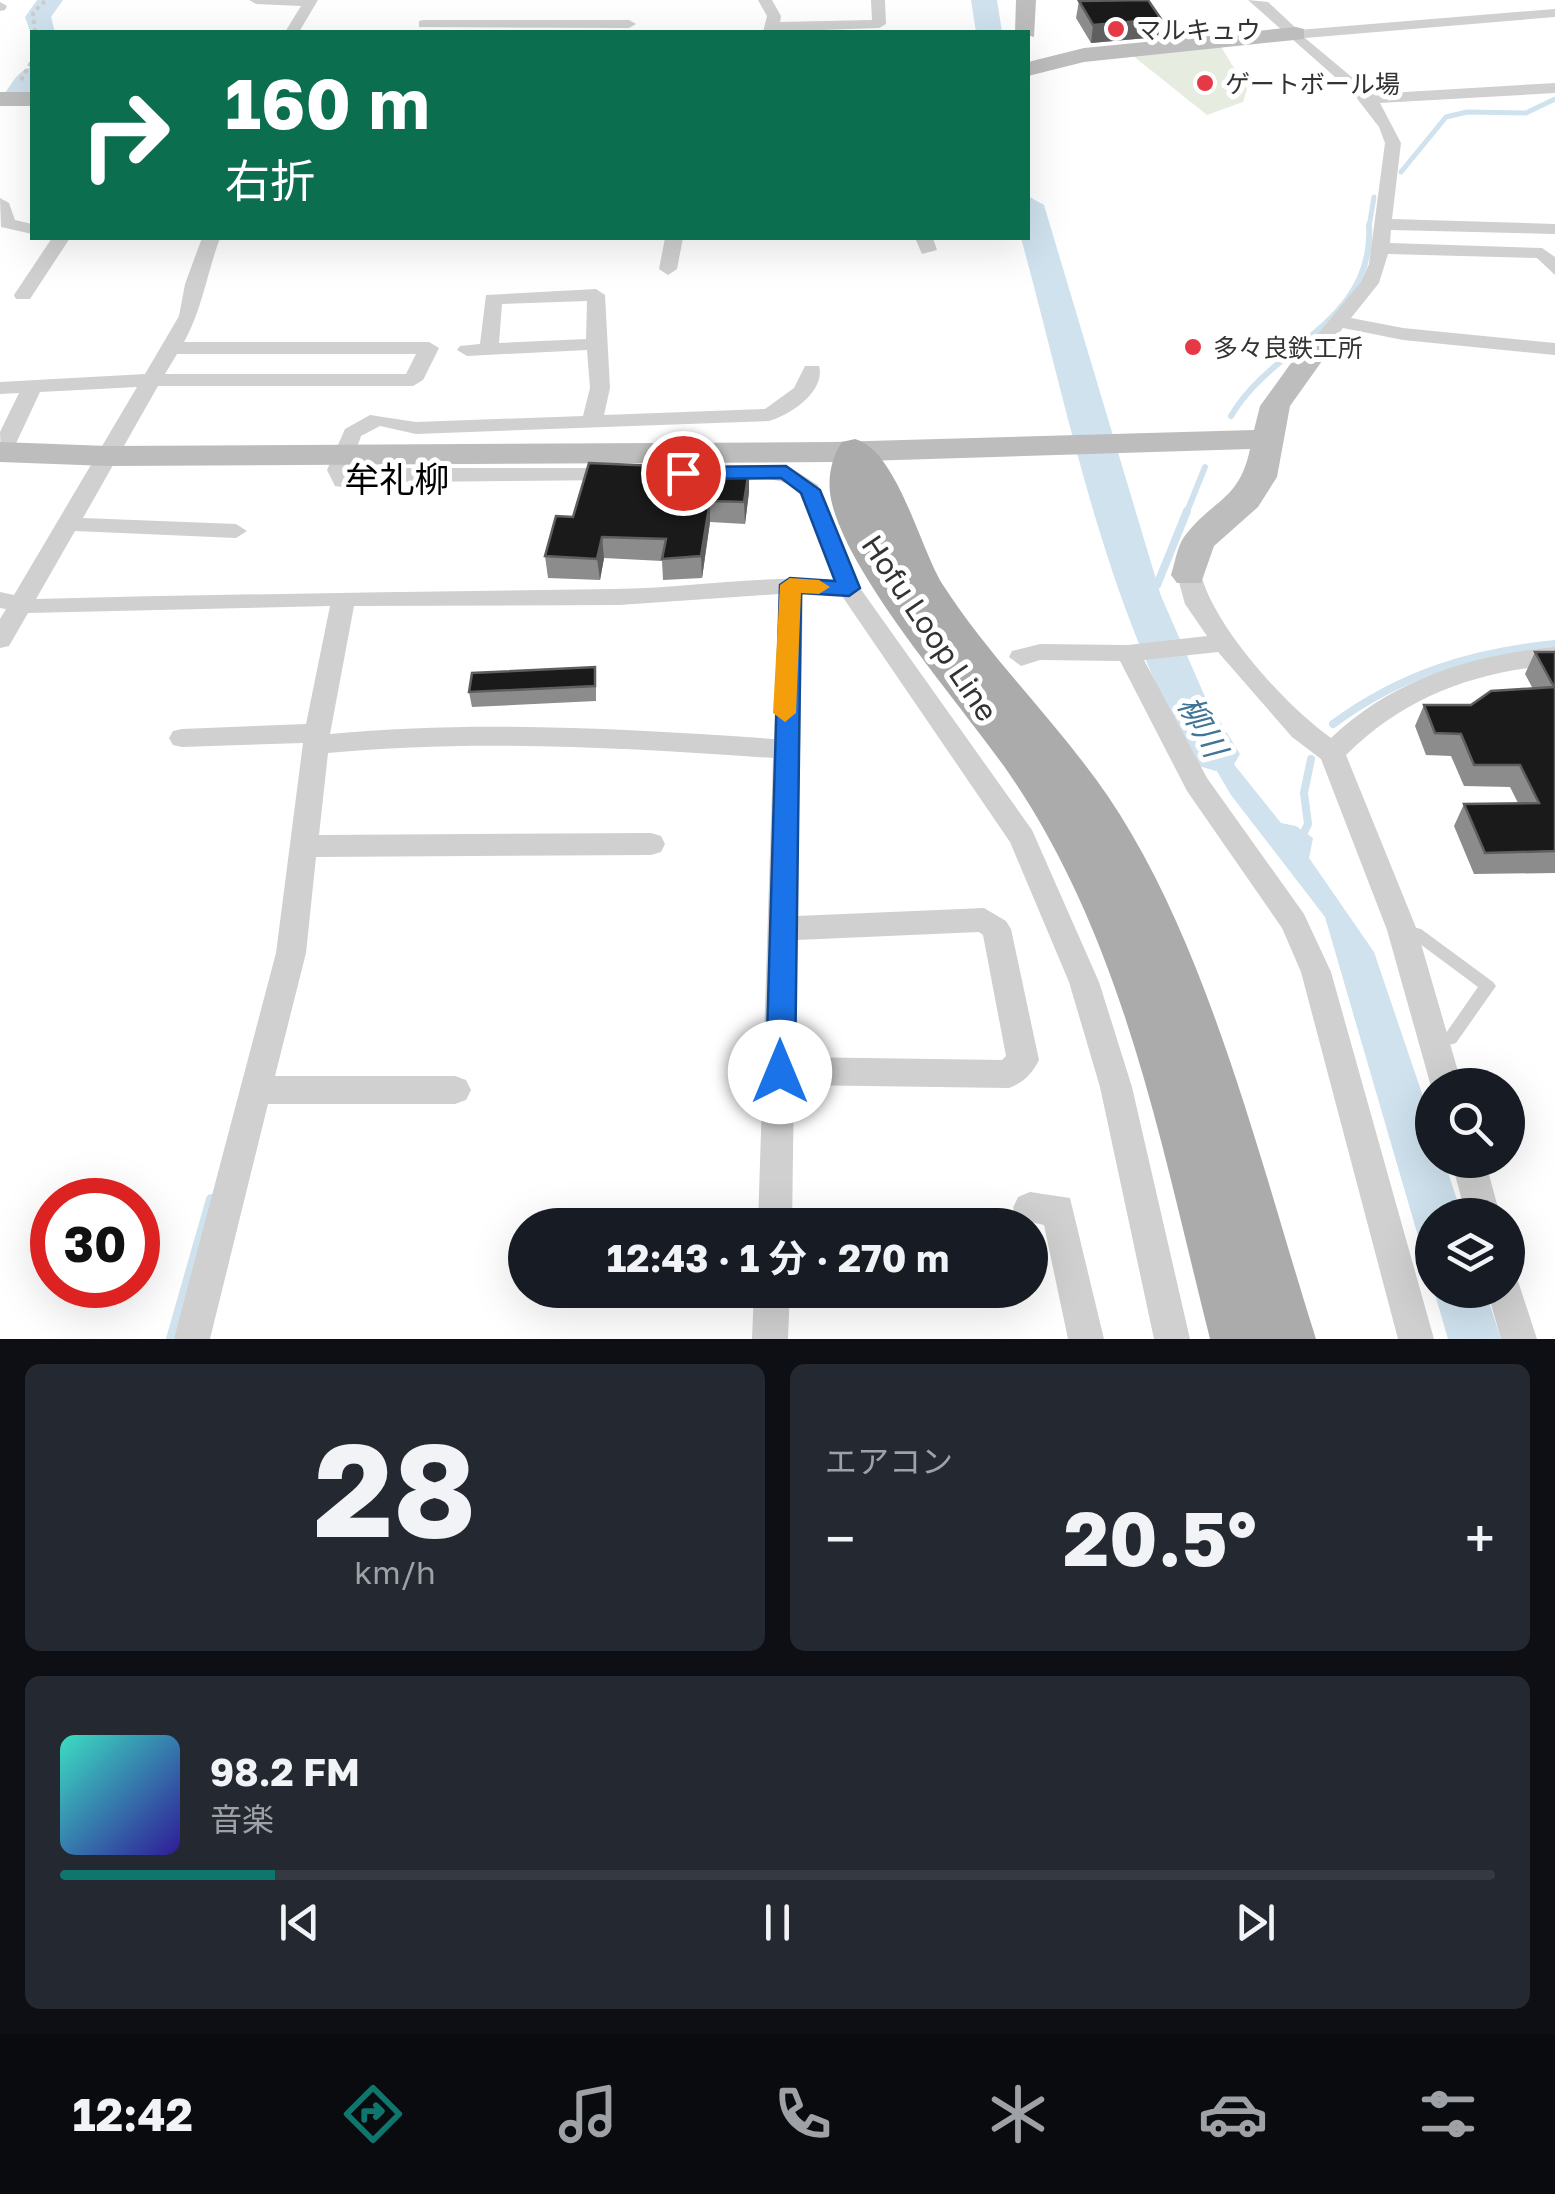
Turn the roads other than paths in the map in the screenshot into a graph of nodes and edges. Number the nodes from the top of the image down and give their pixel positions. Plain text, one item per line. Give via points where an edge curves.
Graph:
1 (256, 0) edge
2 (765, 0) edge
3 (878, 0) edge
4 (1026, 0) edge
5 (1254, 0) edge
6 (310, 1) edge
7 (1555, 13) edge
8 (424, 23) edge
9 (629, 24) dead end
10 (293, 30) edge
11 (770, 30) edge
12 (1026, 30) edge
13 (1296, 34) junction
14 (1030, 45) edge
15 (1084, 55) junction
16 (1030, 68) edge
17 (1555, 88) edge
18 (1368, 98) junction
19 (0, 99) edge
20 (30, 99) edge
21 (0, 204) edge
22 (1382, 224) junction
23 (30, 229) edge
24 (1555, 229) edge
25 (60, 240) edge
26 (210, 240) edge
27 (674, 240) edge
28 (1380, 248) junction
29 (1555, 268) edge
30 (668, 269) dead end
31 (23, 295) dead end
32 (1328, 334) junction
33 (596, 344) junction
34 (170, 348) junction
35 (489, 349) junction
36 (468, 350) dead end
37 (1555, 350) edge
38 (812, 370) dead end
39 (152, 380) junction
40 (33, 385) junction
41 (0, 388) edge
42 (592, 420) junction
43 (1268, 439) junction
44 (854, 450) junction
45 (1, 452) edge
46 (344, 453) junction
47 (108, 456) junction
48 (67, 524) junction
49 (236, 532) dead end
50 (1189, 575) joint
51 (790, 585) junction
52 (849, 588) junction
53 (344, 598) junction
54 (10, 602) edge
55 (0, 640) edge
56 (1224, 643) junction
57 (1132, 652) junction
58 (1555, 656) edge
59 (1022, 658) dead end
60 (182, 738) dead end
61 (316, 739) junction
62 (784, 749) junction
63 (1332, 753) junction
64 (651, 844) dead end
65 (307, 846) junction
66 (781, 929) junction
67 (1402, 930) junction
68 (1434, 1042) junction
69 (1441, 1068) edge
70 (780, 1072) junction
71 (256, 1090) junction
72 (454, 1090) dead end
73 (775, 1208) edge
74 (1048, 1209) edge
75 (771, 1308) edge
76 (1511, 1308) edge
77 (1521, 1336) edge
78 (192, 1339) edge
79 (770, 1339) edge
80 (1086, 1339) edge
81 (1172, 1339) edge
82 (1241, 1339) edge
83 (1285, 1339) edge
84 (1416, 1339) edge

1 - 6 street
2 - 11 street via 772,11
3 - 11 street via 878,24
4 - 12 street
5 - 13 street
6 - 10 street
7 - 13 street via 1438,15
8 - 9 street via 569,18
13 - 15 street
13 - 18 street
14 - 15 street
15 - 16 street
17 - 18 street
18 - 22 street via 1394,143
19 - 20 street
21 - 23 street via 7,223
22 - 24 street
22 - 28 street
25 - 31 street
26 - 34 street via 189,316
27 - 30 street
28 - 29 street via 1542,253
28 - 32 street via 1370,283
32 - 37 street via 1404,334
32 - 43 street via 1275,406
33 - 35 street
33 - 35 street via 596,295 493,299
33 - 42 street via 600,388
34 - 39 street
34 - 39 street via 429,348 413,380
35 - 36 street
38 - 42 street via 798,399 769,415
39 - 40 street
39 - 47 street
40 - 41 street
40 - 45 street
42 - 46 street via 416,428 377,419 352,432
43 - 44 street
43 - 50 street via 1255,488 1198,542
44 - 46 street
44 - 82 main road, Hofu Loop Line via 844,476 877,560 1049,800 1102,892 1158,1046
44 - 83 main road, Hofu Loop Line via 876,475 888,514 930,595 1048,746 1100,820 1134,885 1175,986
45 - 47 street
46 - 47 street
46 - 52 street via 338,476 351,484 404,474 786,472 810,490
47 - 48 street
48 - 49 street
48 - 54 street
50 - 56 street via 1198,604
51 - 52 street
51 - 53 street via 620,598
51 - 62 street
52 - 81 street via 1022,838 1053,905 1116,1086
53 - 54 street
53 - 61 street
54 - 55 street
56 - 57 street
56 - 63 street via 1301,730
57 - 59 street via 1040,652
57 - 84 street via 1197,784 1294,922 1316,972
58 - 63 street via 1484,664 1444,678 1383,706
60 - 61 street
61 - 62 street via 590,736
61 - 65 street
62 - 66 street
63 - 67 street
64 - 65 street
65 - 71 street via 291,954
66 - 70 street
66 - 70 street via 984,920 996,929 1022,1060 1010,1074
67 - 68 street
67 - 68 lane via 1488,986 1451,1038
68 - 69 street
70 - 73 street
71 - 72 street
71 - 78 street
74 - 80 street via 1058,1209
75 - 79 street
76 - 77 street

